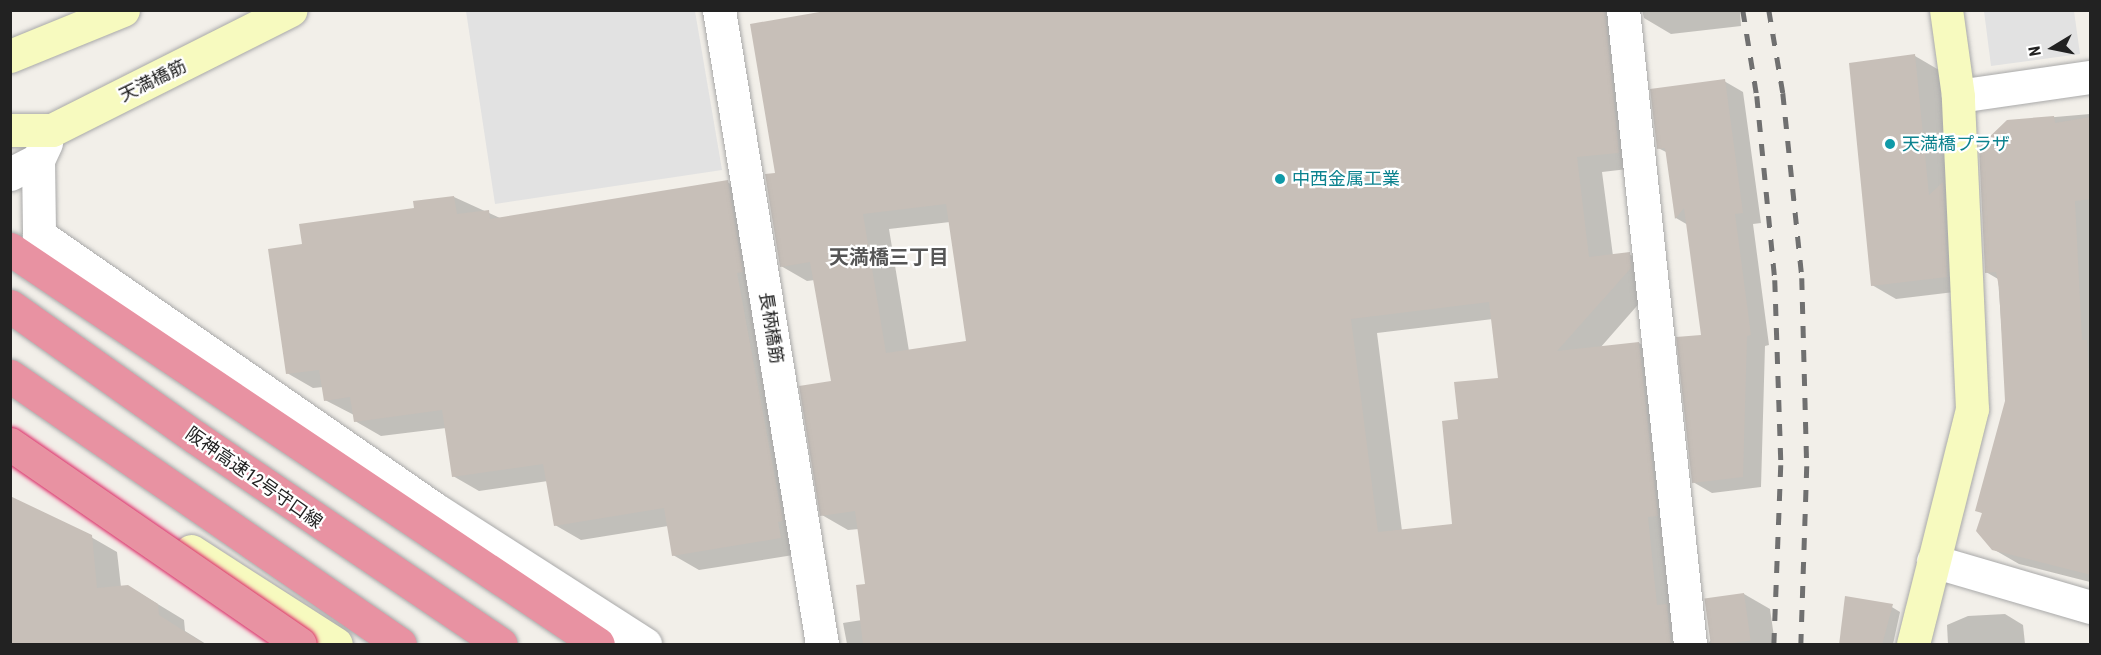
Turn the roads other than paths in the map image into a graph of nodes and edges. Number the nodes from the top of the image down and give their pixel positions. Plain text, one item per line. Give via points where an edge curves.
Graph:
1 (123, 10) edge
2 (291, 10) edge
3 (719, 10) edge
4 (1623, 10) edge
5 (1946, 10) edge
6 (10, 56) edge
7 (2091, 77) edge
8 (1958, 96) junction
9 (10, 130) edge
10 (52, 130) junction
11 (24, 167) edge
12 (20, 240) edge
13 (10, 306) edge
14 (10, 376) edge
15 (10, 444) edge
16 (10, 450) edge
17 (1933, 561) junction
18 (2091, 607) edge
19 (300, 645) edge
20 (336, 645) edge
21 (400, 645) edge
22 (501, 645) edge
23 (598, 645) edge
24 (645, 645) edge
25 (822, 645) edge
26 (1690, 645) edge
27 (1913, 645) edge

1 - 6 street
2 - 10 street, 天満橋筋
3 - 25 street, 長柄橋筋
4 - 26 street
5 - 8 street
7 - 8 street
8 - 17 street via 1972,409
9 - 10 street, 天満橋筋
10 - 11 street
11 - 12 street
12 - 23 highway
12 - 24 street
13 - 22 highway, 阪神高速12号守口線
14 - 21 highway
15 - 19 highway, bridge
16 - 20 street via 134,514
17 - 18 street
17 - 27 street

